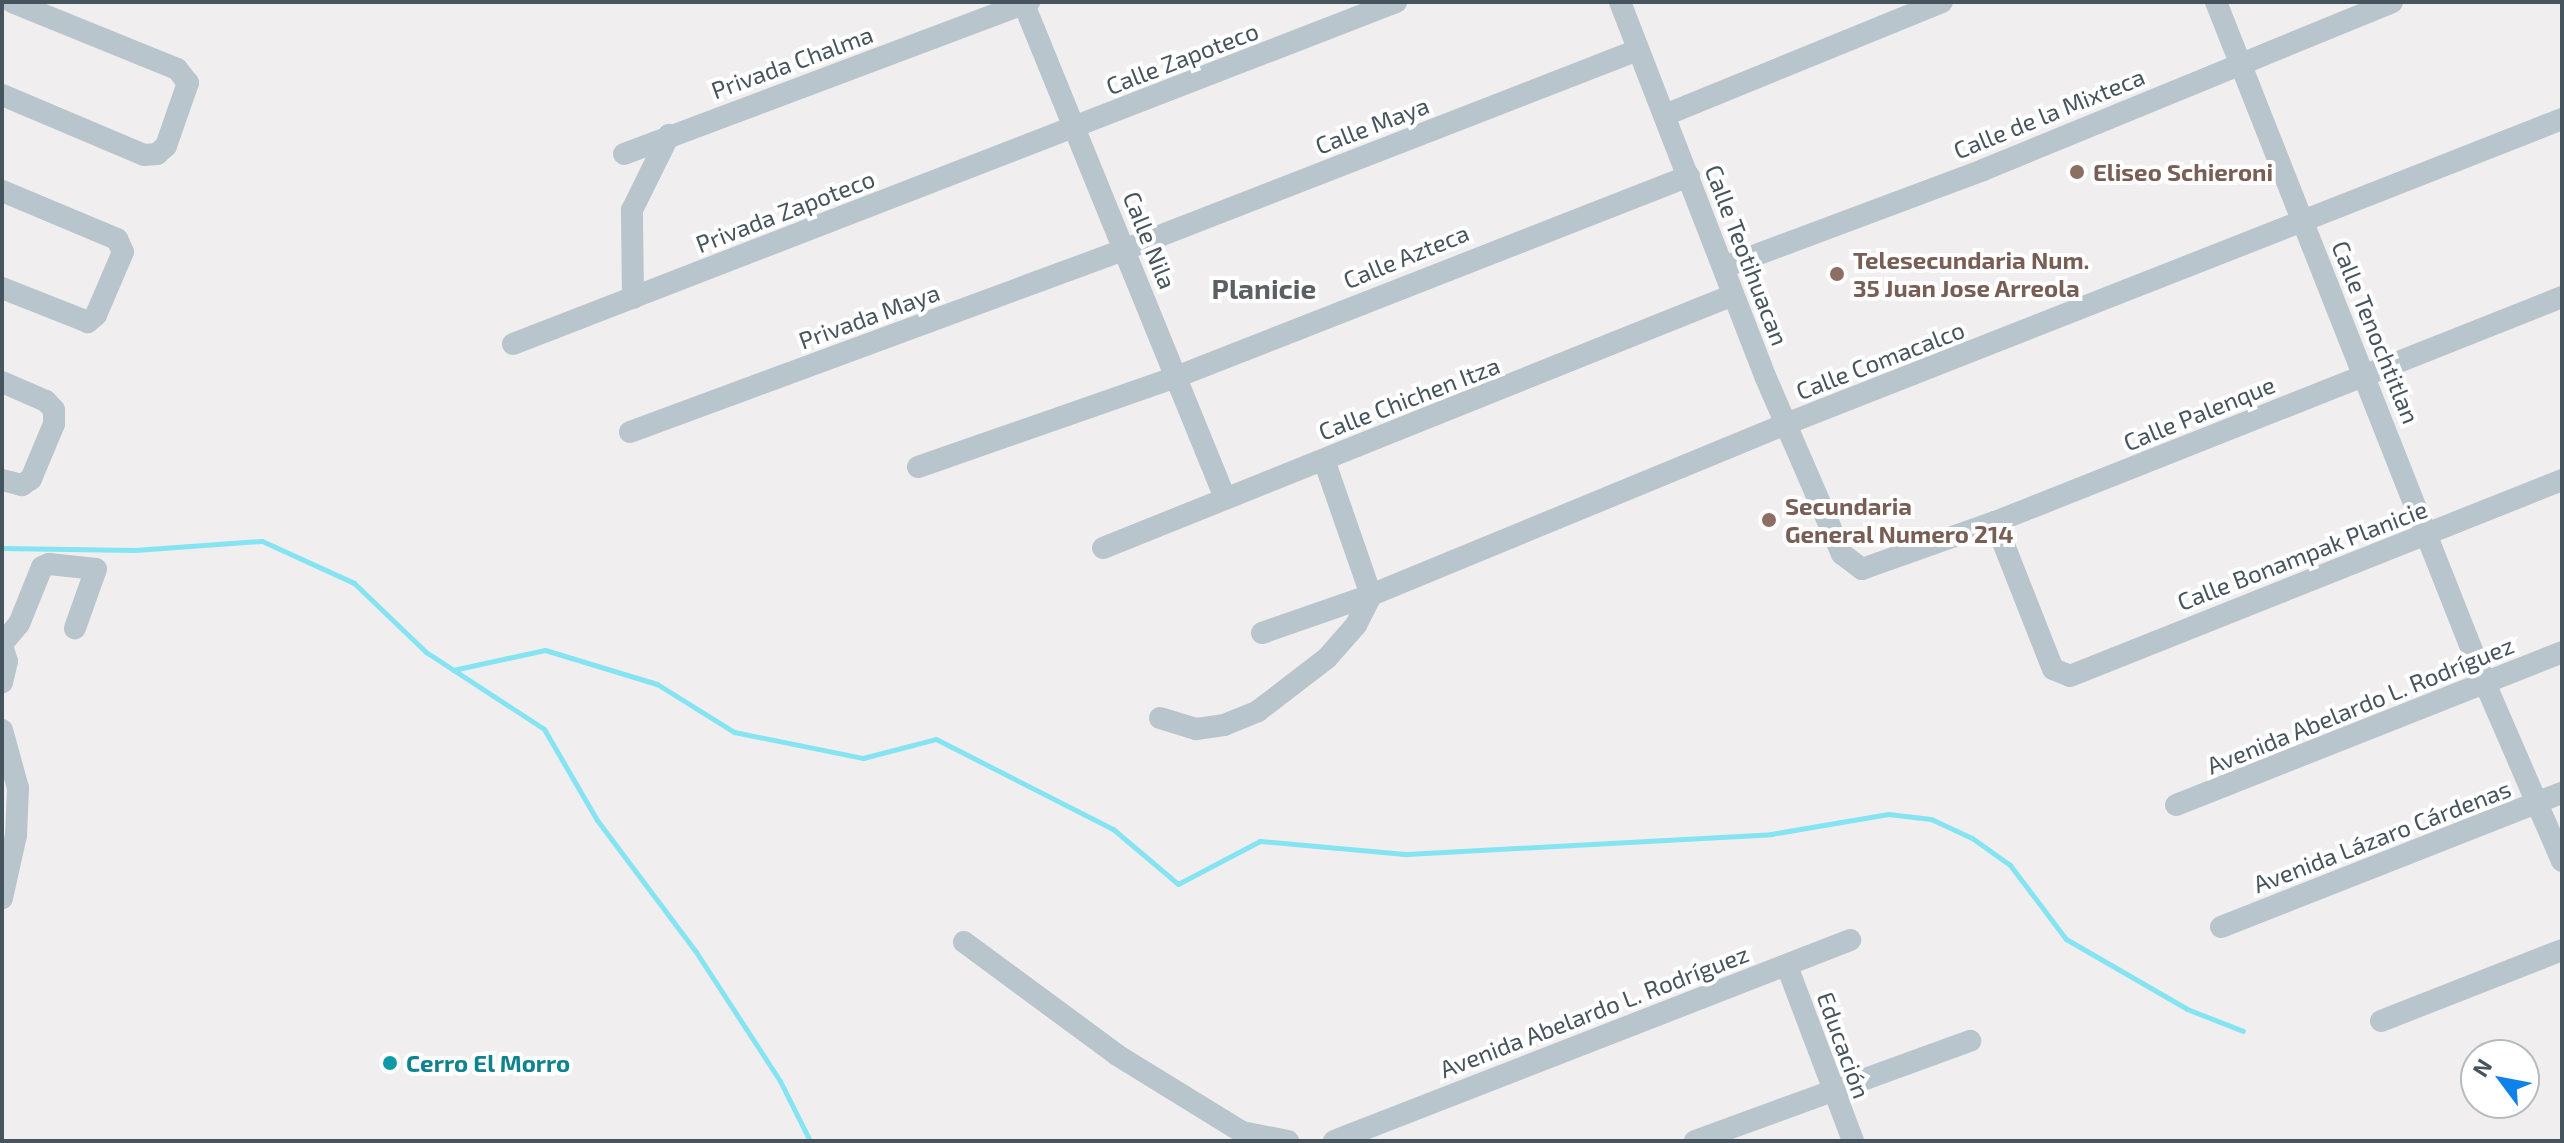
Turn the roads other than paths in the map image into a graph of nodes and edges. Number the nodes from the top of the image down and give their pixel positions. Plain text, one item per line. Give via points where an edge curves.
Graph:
1 (12, 2) edge
2 (1396, 2) edge
3 (1620, 2) edge
4 (1942, 2) edge
5 (2216, 2) edge
6 (2392, 2) edge
7 (1025, 3) edge
8 (1638, 50) junction
9 (2239, 63) junction
10 (2, 95) edge
11 (1665, 115) junction
12 (2562, 119) edge
13 (1075, 127) junction
14 (669, 135) junction
15 (624, 154) dead end
16 (1689, 176) junction
17 (2, 191) edge
18 (2305, 223) junction
19 (1126, 249) junction
20 (1724, 267) junction
21 (2, 288) edge
22 (1733, 295) junction
23 (2562, 297) edge
24 (633, 298) junction
25 (513, 344) dead end
26 (2366, 375) junction
27 (1176, 377) junction
28 (2, 382) edge
29 (1786, 424) junction
30 (630, 432) dead end
31 (1324, 460) junction
32 (918, 467) dead end
33 (2, 480) edge
34 (2562, 480) edge
35 (1225, 498) junction
36 (1995, 522) junction
37 (2426, 534) junction
38 (1103, 548) dead end
39 (1854, 566) joint
40 (1371, 595) junction
41 (75, 628) dead end
42 (1262, 633) dead end
43 (2, 645) edge
44 (2562, 652) edge
45 (2, 682) edge
46 (2485, 683) junction
47 (1160, 718) dead end
48 (2, 730) edge
49 (2562, 793) edge
50 (2536, 803) junction
51 (2176, 805) dead end
52 (2562, 861) edge
53 (2, 898) edge
54 (2221, 927) dead end
55 (1850, 940) dead end
56 (964, 942) dead end
57 (2562, 950) edge
58 (1787, 966) junction
59 (2381, 1021) dead end
60 (1970, 1041) dead end
61 (1832, 1089) junction
62 (1358, 1135) edge
63 (1288, 1141) edge
64 (1334, 1141) edge
65 (1695, 1141) edge
66 (1853, 1141) edge

1 - 10 street via 177,69 188,83 166,146 144,155
2 - 13 street, Calle Zapoteco
3 - 8 street, Calle Teotihuacan
4 - 11 street
5 - 9 street, Calle Tenochtitlan
6 - 9 street, Calle de la Mixteca
7 - 13 street, Calle Nila
7 - 14 street, Privada Chalma
8 - 11 street, Calle Teotihuacan
8 - 19 street, Calle Maya
9 - 18 street, Calle Tenochtitlan
9 - 20 street, Calle de la Mixteca via 1983,170
11 - 16 street, Calle Teotihuacan
12 - 18 street, Calle Comacalco
13 - 19 street, Calle Nila
13 - 24 street, Privada Zapoteco
14 - 15 street, Privada Chalma
14 - 24 street via 632,210
16 - 20 street, Calle Teotihuacan
16 - 27 street, Calle Azteca
17 - 21 street via 117,239 123,252 96,315 88,322
18 - 26 street, Calle Tenochtitlan
18 - 29 street, Calle Comacalco
19 - 27 street, Calle Nila
19 - 30 street, Privada Maya
20 - 22 street, Calle Teotihuacan
22 - 29 street, Calle Teotihuacan
22 - 31 street, Calle Chichen Itza
23 - 26 street, Calle Palenque
24 - 25 street, Privada Zapoteco
26 - 36 street, Calle Palenque
26 - 37 street, Calle Tenochtitlan
27 - 32 street, Calle Azteca
27 - 35 street, Calle Nila
28 - 33 street via 46,401 54,410 31,479 22,485
29 - 39 street, Calle Teotihuacan via 1842,554
29 - 40 street, Calle Comacalco
31 - 35 street, Calle Chichen Itza
31 - 40 street
34 - 37 street, Calle Bonampak Planicie
35 - 38 street, Calle Chichen Itza
36 - 37 street, Calle Bonampak Planicie via 2053,669 2061,675
36 - 39 street, Calle Palenque via 1871,569
37 - 46 street, Calle Tenochtitlan
40 - 42 street, Calle Comacalco
40 - 47 street via 1356,625 1327,658 1258,711 1196,729
41 - 43 street via 96,569 49,564 42,567 19,624
43 - 45 street via 7,667
44 - 46 street, Avenida Abelardo L. Rodríguez
46 - 50 street, Calle Tenochtitlan
46 - 51 street, Avenida Abelardo L. Rodríguez
48 - 53 street via 18,788 16,835
49 - 50 street, Avenida Lázaro Cárdenas
50 - 52 street, Calle Tenochtitlan
50 - 54 street, Avenida Lázaro Cárdenas
55 - 58 street, Avenida Abelardo L. Rodríguez
56 - 63 street via 1117,1055 1230,1125
57 - 59 street
58 - 61 street, Educación
58 - 62 street, Avenida Abelardo L. Rodríguez
60 - 61 street
61 - 65 street
61 - 66 street, Educación
62 - 64 street, Avenida Abelardo L. Rodríguez

